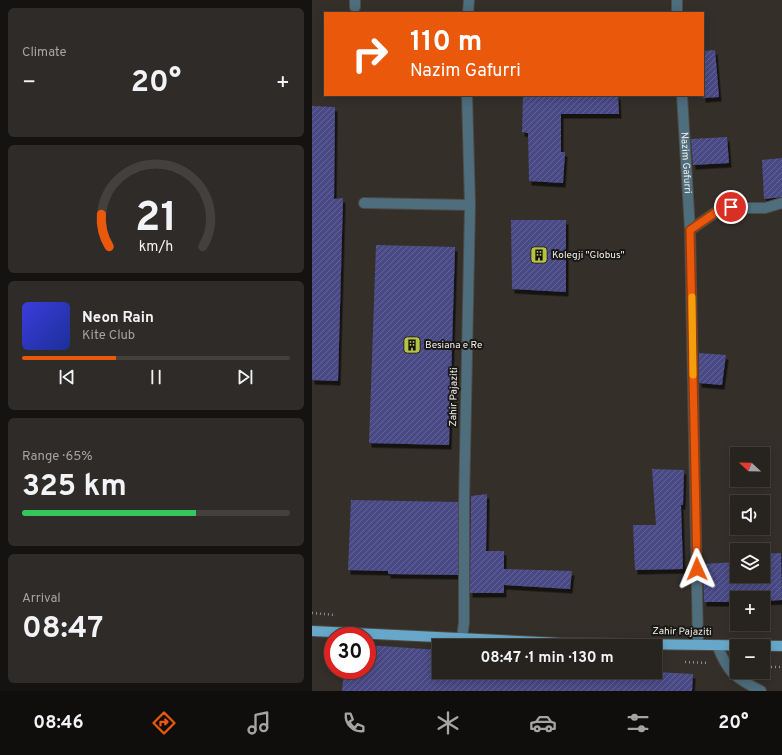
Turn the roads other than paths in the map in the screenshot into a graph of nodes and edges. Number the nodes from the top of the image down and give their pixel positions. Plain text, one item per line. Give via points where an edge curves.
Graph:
1 (469, 0) edge
2 (677, 0) edge
3 (468, 12) edge
4 (677, 12) edge
5 (468, 96) edge
6 (682, 96) edge
7 (364, 203) dead end
8 (782, 203) edge
9 (470, 205) junction
10 (690, 230) junction
11 (312, 631) edge
12 (462, 637) junction
13 (698, 644) junction
14 (716, 645) junction
15 (782, 646) edge
16 (760, 691) edge

1 - 3 street
2 - 4 street
5 - 9 street, Zahir Pajaziti
6 - 10 street, Nazim Gafurri
7 - 9 street
8 - 10 street via 765,208 722,208
9 - 12 street, Zahir Pajaziti
10 - 13 street, Nazim Gafurri
11 - 12 main road, Zahir Pajaziti
12 - 13 main road, Zahir Pajaziti via 560,643
13 - 14 main road, Zahir Pajaziti
14 - 15 main road, Zahir Pajaziti
14 - 16 street via 724,664 736,678

